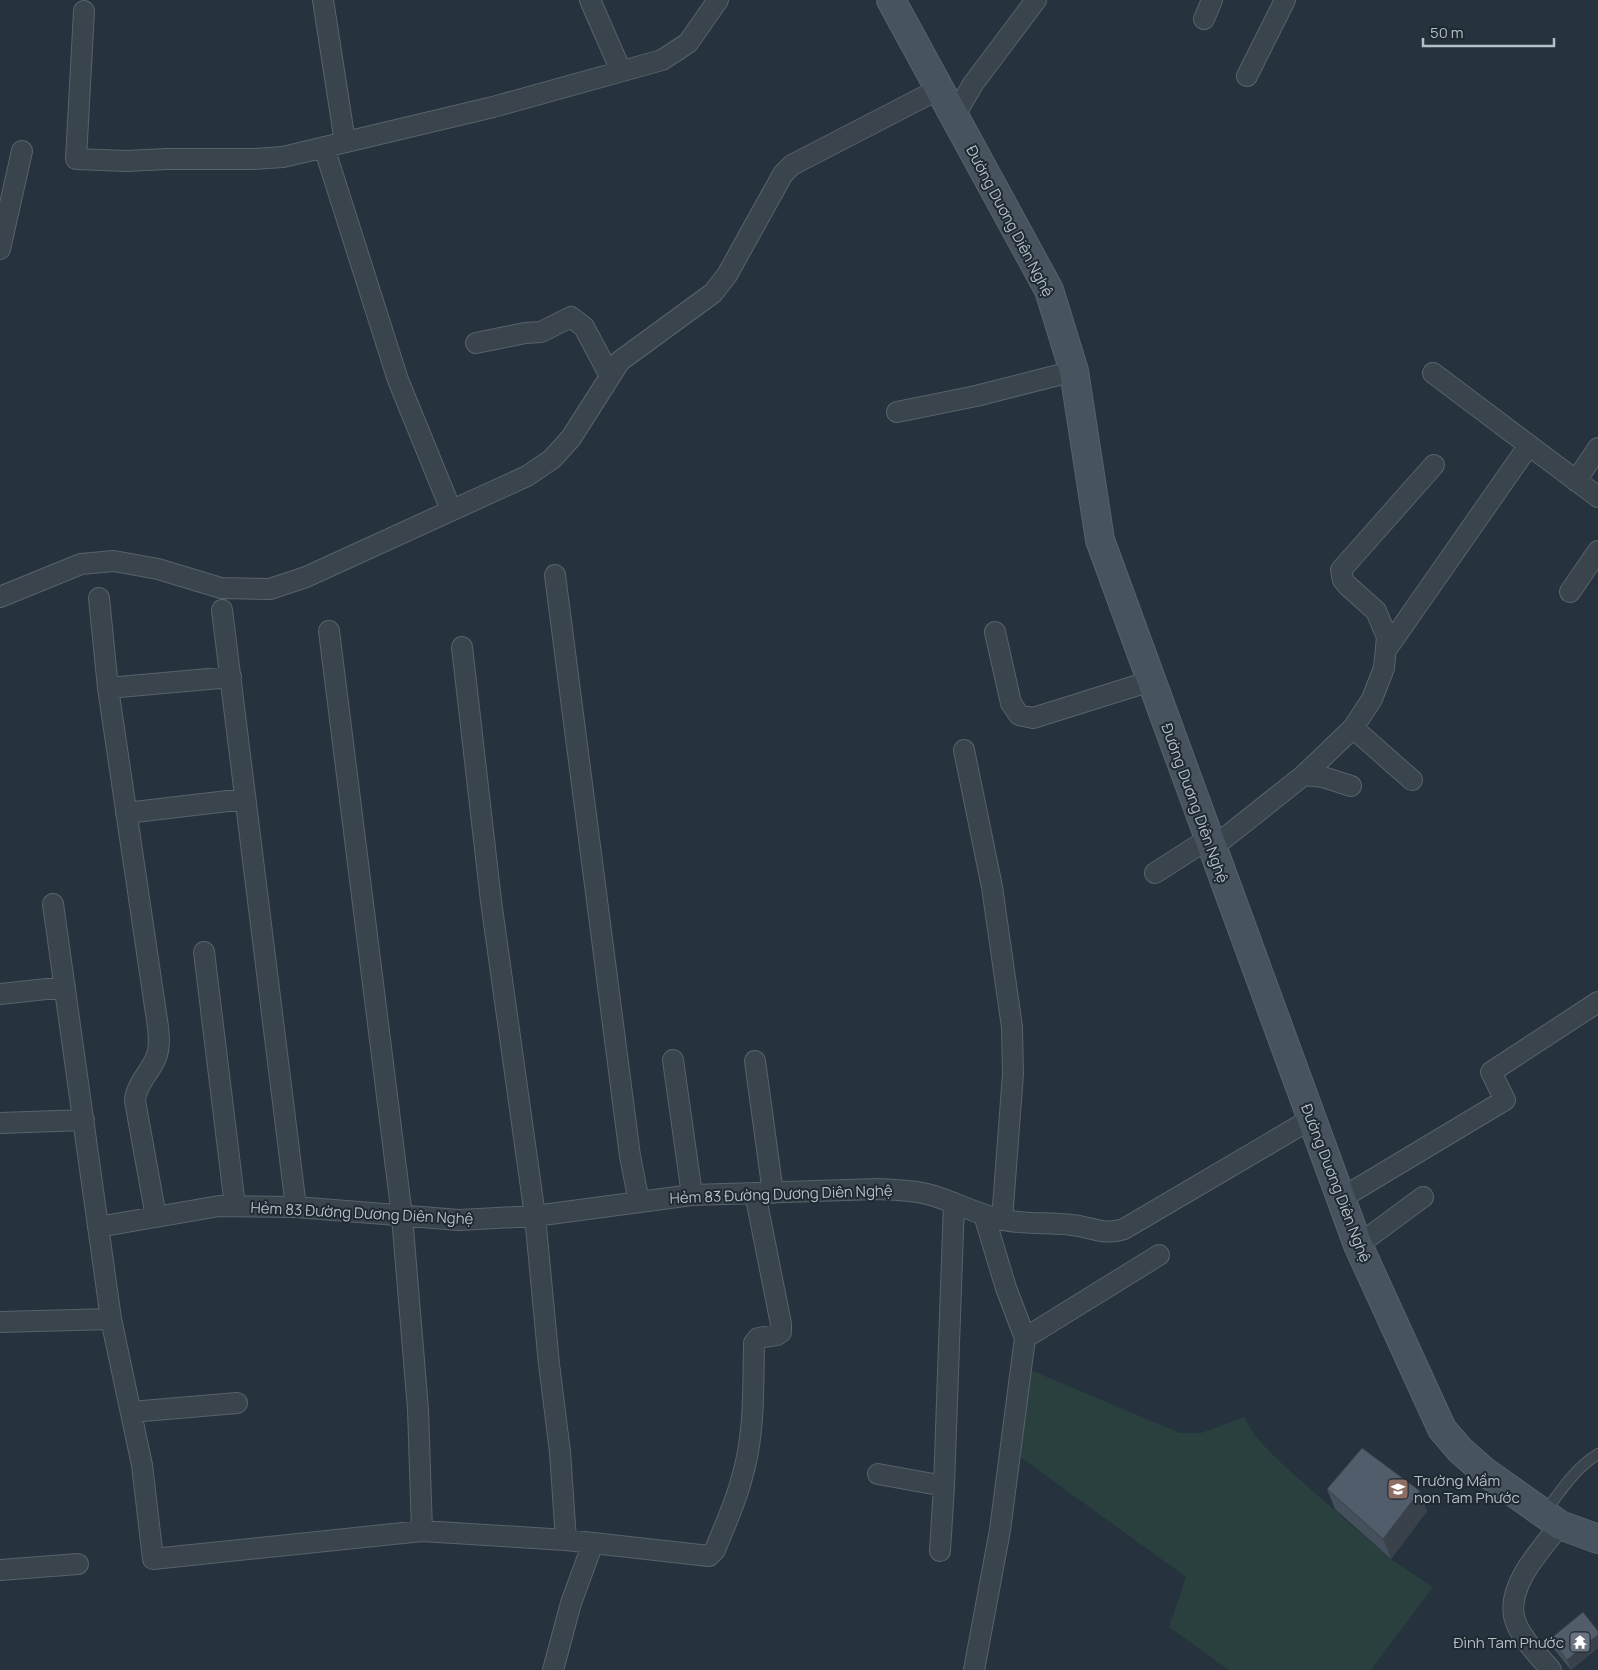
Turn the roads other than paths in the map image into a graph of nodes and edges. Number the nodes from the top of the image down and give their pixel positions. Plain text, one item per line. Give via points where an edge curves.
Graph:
1 (323, 0) edge
2 (590, 0) edge
3 (718, 0) edge
4 (891, 0) edge
5 (1036, 0) edge
6 (1212, 0) edge
7 (1285, 0) edge
8 (84, 10) dead end
9 (1204, 19) dead end
10 (621, 71) junction
11 (1247, 76) dead end
12 (939, 88) junction
13 (955, 115) junction
14 (345, 142) junction
15 (324, 147) junction
16 (22, 151) dead end
17 (0, 249) edge
18 (476, 343) dead end
19 (1074, 371) junction
20 (1433, 373) dead end
21 (610, 376) junction
22 (897, 412) dead end
23 (1529, 445) junction
24 (1598, 448) edge
25 (1434, 465) dead end
26 (1576, 481) junction
27 (1598, 497) edge
28 (451, 510) junction
29 (1598, 551) edge
30 (555, 575) dead end
31 (1570, 592) dead end
32 (0, 597) edge
33 (99, 598) dead end
34 (222, 610) dead end
35 (329, 631) dead end
36 (995, 632) dead end
37 (462, 647) dead end
38 (1386, 650) junction
39 (231, 677) junction
40 (1151, 681) junction
41 (108, 688) junction
42 (1353, 728) junction
43 (964, 750) dead end
44 (1304, 775) junction
45 (1412, 780) dead end
46 (1351, 786) dead end
47 (245, 799) junction
48 (126, 813) junction
49 (1210, 843) junction
50 (1155, 873) dead end
51 (53, 904) dead end
52 (204, 952) dead end
53 (65, 987) junction
54 (0, 994) edge
55 (1598, 1002) edge
56 (673, 1060) dead end
57 (755, 1061) dead end
58 (1311, 1119) junction
59 (84, 1120) junction
60 (0, 1123) edge
61 (764, 1193) junction
62 (692, 1195) junction
63 (1423, 1198) dead end
64 (1340, 1199) junction
65 (639, 1202) junction
66 (954, 1203) junction
67 (235, 1206) junction
68 (296, 1206) junction
69 (402, 1216) junction
70 (535, 1216) junction
71 (156, 1217) junction
72 (993, 1217) junction
73 (98, 1227) junction
74 (1358, 1246) junction
75 (1159, 1255) dead end
76 (111, 1319) junction
77 (0, 1322) edge
78 (1025, 1338) junction
79 (238, 1403) dead end
80 (131, 1412) junction
81 (1598, 1454) edge
82 (878, 1474) dead end
83 (944, 1486) junction
84 (1552, 1519) junction
85 (422, 1532) junction
86 (1598, 1539) edge
87 (566, 1540) junction
88 (593, 1543) junction
89 (940, 1551) dead end
90 (78, 1564) dead end
91 (0, 1570) edge
92 (553, 1670) edge
93 (974, 1670) edge
94 (1551, 1670) edge

1 - 14 street
2 - 10 street
3 - 10 street via 688,43 662,60
4 - 12 street, Đường Duơng Diên Nghệ
5 - 13 street via 973,84
6 - 9 street
7 - 11 street
8 - 15 street via 76,159 283,157
10 - 14 street via 493,107
12 - 13 street, Đường Duơng Diên Nghệ
12 - 21 street via 792,165 779,180 727,275 713,293 620,361
13 - 19 street, Đường Duơng Diên Nghệ via 1049,290
14 - 15 street
15 - 28 street via 398,380
16 - 17 street
18 - 21 street via 525,332 541,332 571,317 584,327
19 - 22 street
19 - 40 street, Đường Duơng Diên Nghệ via 1100,540
20 - 23 street
21 - 28 street via 571,438 552,459 527,476
23 - 26 street
23 - 38 street
24 - 26 street
25 - 38 street via 1341,570 1343,580 1376,611 1387,637
26 - 27 street
28 - 32 street via 306,578 270,590 222,588 158,569 114,561 81,564
29 - 31 street
30 - 65 street via 630,1156
33 - 41 street
34 - 39 street
35 - 69 street
36 - 40 street via 1011,704 1019,714 1033,718
37 - 70 street via 491,901
38 - 42 street via 1384,668 1372,699
39 - 41 street
39 - 47 street
40 - 49 street, Đường Duơng Diên Nghệ
41 - 48 street
42 - 44 street
42 - 45 street
43 - 72 street via 992,887 1012,1027 1013,1074
44 - 46 street
44 - 49 street
47 - 48 street
47 - 68 street
48 - 71 street via 158,1027 156,1057 134,1101
49 - 50 street
49 - 58 street, Đường Duơng Diên Nghệ
51 - 53 street
52 - 67 street
53 - 54 street
53 - 59 street
55 - 64 street via 1491,1072 1505,1100
56 - 62 street
57 - 61 street
58 - 64 street, Đường Duơng Diên Nghệ
58 - 72 street, Hẻm 83 Đường Dương Diên Nghệ via 1115,1232
59 - 60 street
59 - 73 street
61 - 62 street, Hẻm 83 Đường Dương Diên Nghệ
61 - 66 street, Hẻm 83 Đường Dương Diên Nghệ via 899,1190 929,1194
61 - 88 street via 781,1332 758,1338 754,1343 754,1406 748,1452 741,1481 715,1550 709,1556
62 - 65 street, Hẻm 83 Đường Dương Diên Nghệ
63 - 74 street
64 - 74 street, Đường Duơng Diên Nghệ
65 - 70 street, Hẻm 83 Đường Dương Diên Nghệ
66 - 72 street, Hẻm 83 Đường Dương Diên Nghệ
66 - 83 street
67 - 68 street, Hẻm 83 Đường Dương Diên Nghệ
67 - 71 street, Hẻm 83 Đường Dương Diên Nghệ
68 - 69 street, Hẻm 83 Đường Dương Diên Nghệ
69 - 70 street, Hẻm 83 Đường Dương Diên Nghệ via 459,1220
69 - 85 street via 418,1409
70 - 87 street
71 - 73 street, Hẻm 83 Đường Dương Diên Nghệ
72 - 78 street via 1006,1288
73 - 76 street
74 - 84 street, Đường Duơng Diên Nghệ via 1442,1428 1460,1450 1485,1472
75 - 78 street
76 - 77 street
76 - 80 street
78 - 93 street via 1000,1530
79 - 80 street
80 - 85 street via 142,1465 153,1559
81 - 84 lane via 1575,1472
82 - 83 street
83 - 89 street
84 - 86 street, Đường Duơng Diên Nghệ
84 - 94 street via 1522,1575 1514,1600 1514,1617 1526,1640
85 - 87 street
87 - 88 street
88 - 92 street via 571,1603
90 - 91 street

